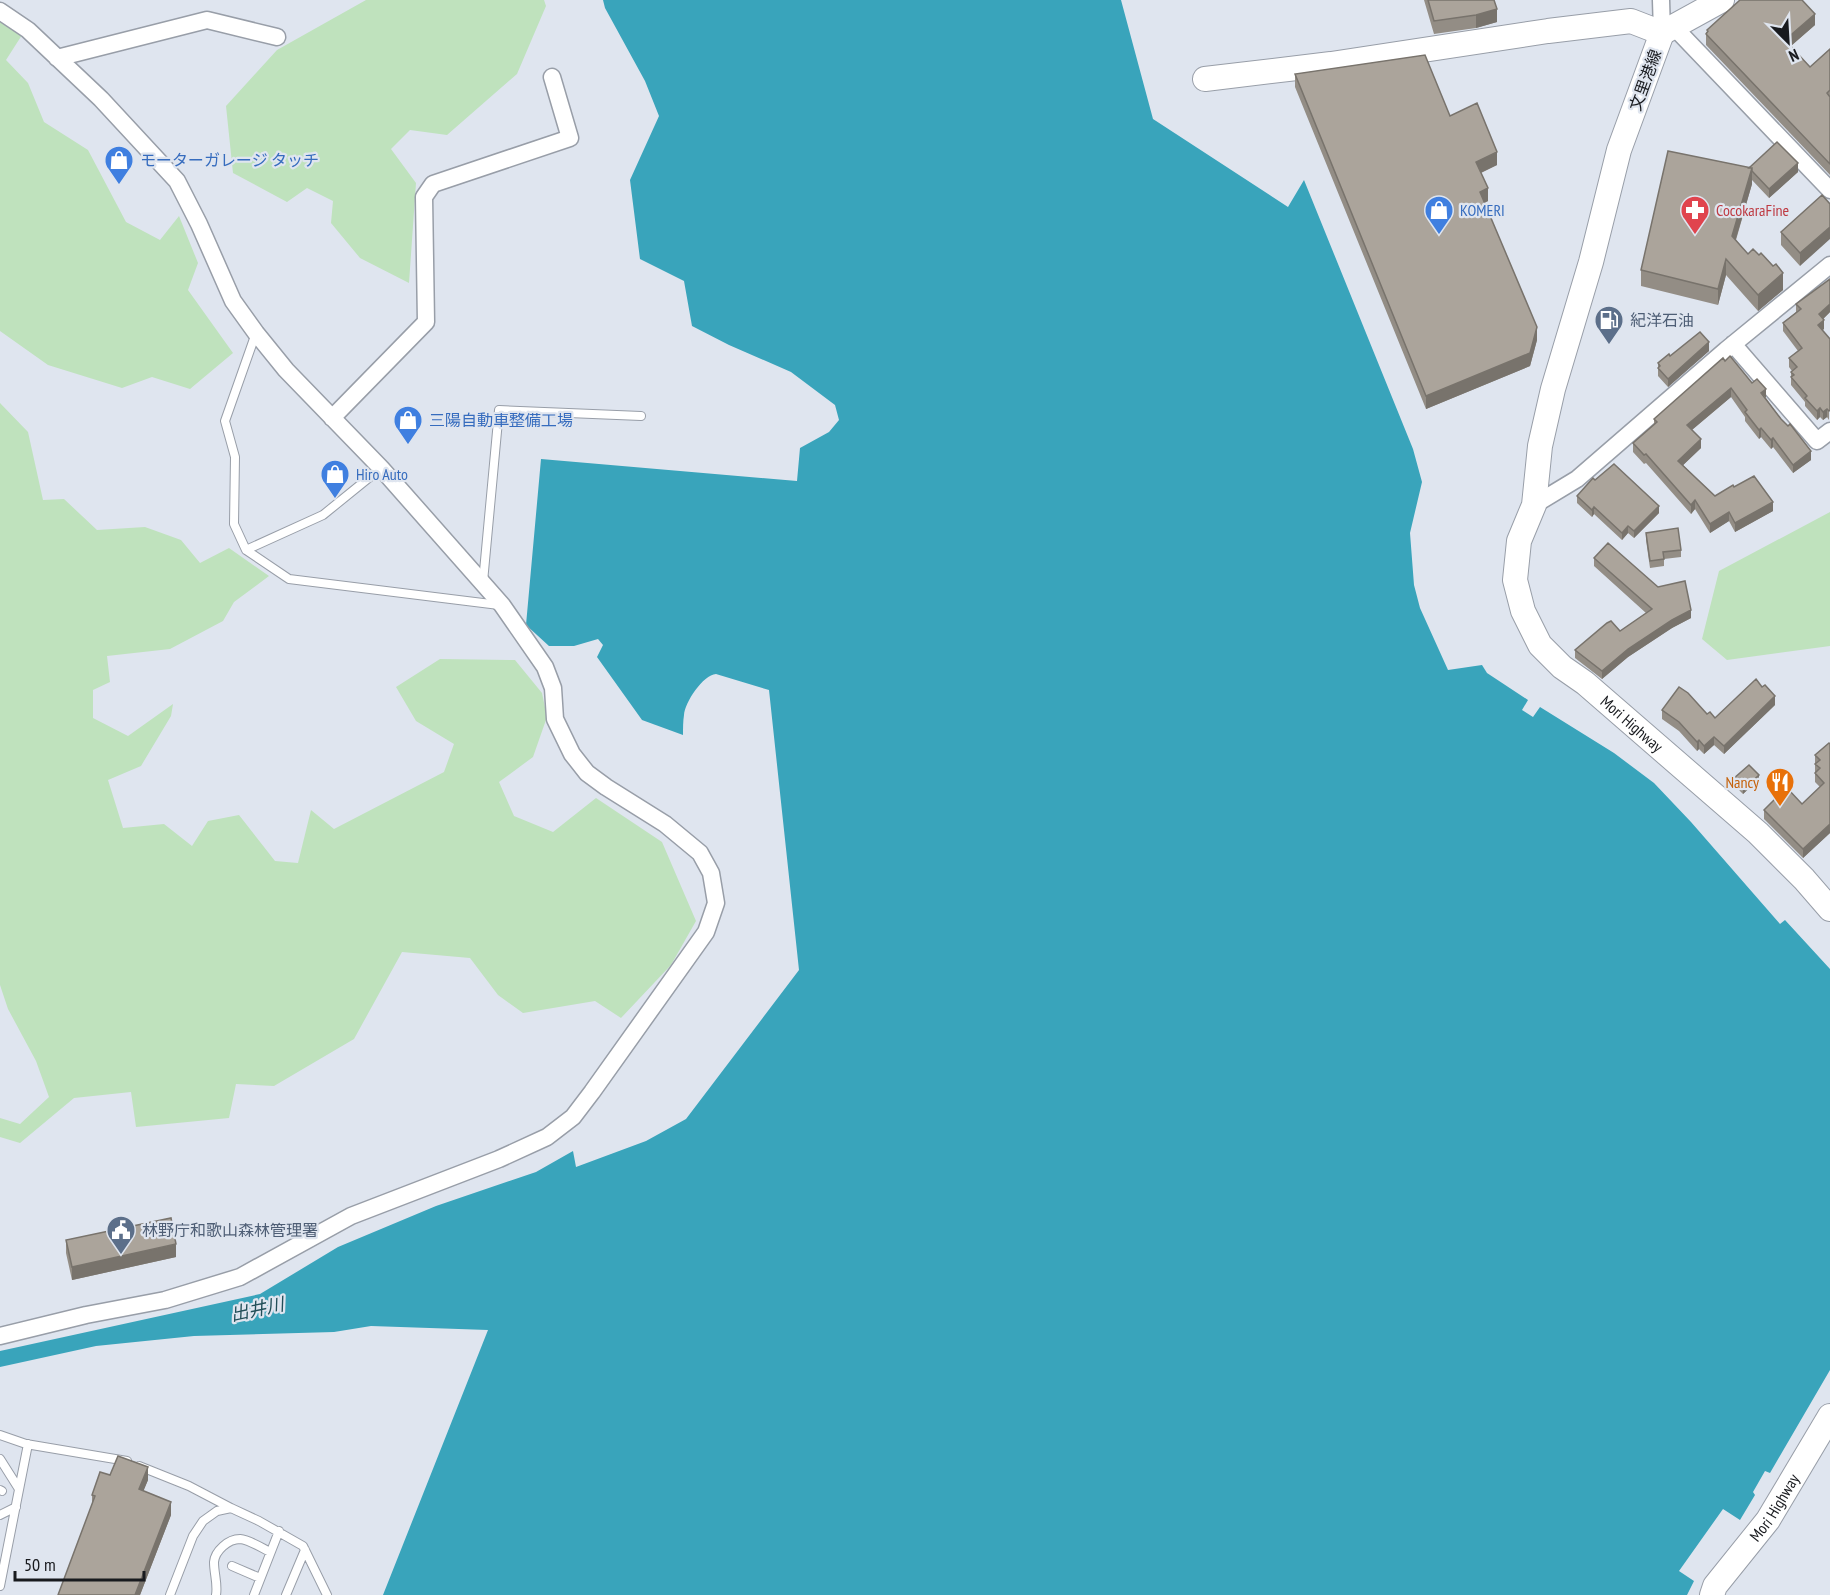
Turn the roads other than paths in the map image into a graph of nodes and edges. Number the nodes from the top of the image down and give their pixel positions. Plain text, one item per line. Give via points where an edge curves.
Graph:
1 (1660, 0) edge
2 (1722, 0) edge
3 (0, 11) edge
4 (1668, 30) junction
5 (277, 37) dead end
6 (57, 58) junction
7 (552, 76) dead end
8 (1205, 79) dead end
9 (1830, 190) edge
10 (1830, 265) edge
11 (256, 333) junction
12 (1733, 344) junction
13 (640, 416) dead end
14 (332, 418) junction
15 (1830, 431) edge
16 (381, 468) junction
17 (1534, 505) junction
18 (246, 550) junction
19 (483, 583) junction
20 (502, 605) junction
21 (1830, 909) edge
22 (0, 1336) edge
23 (1830, 1416) edge
24 (0, 1435) edge
25 (28, 1444) junction
26 (0, 1459) edge
27 (19, 1489) junction
28 (16, 1507) junction
29 (231, 1508) junction
30 (0, 1515) edge
31 (279, 1531) junction
32 (0, 1536) edge
33 (10, 1538) junction
34 (305, 1550) junction
35 (270, 1552) junction
36 (232, 1566) dead end
37 (260, 1578) junction
38 (0, 1586) edge
39 (170, 1595) edge
40 (216, 1595) edge
41 (254, 1595) edge
42 (286, 1595) edge
43 (327, 1595) edge
44 (1712, 1595) edge

1 - 4 street
2 - 4 main road
3 - 6 street via 28,30
4 - 8 main road, 文里港線 via 1630,21
4 - 9 street
4 - 17 main road, 文里港線 via 1619,150 1553,388 1540,446
5 - 6 street via 207,20
6 - 11 street via 177,181 233,301
7 - 14 street via 570,138 433,184 424,197 426,322
10 - 12 street
11 - 14 street
11 - 18 lane via 225,421 235,457 234,524
12 - 15 street via 1817,441
12 - 17 street via 1577,479
13 - 19 lane via 499,410
14 - 16 street
16 - 18 lane via 323,515
16 - 19 street
17 - 21 main road, Mori Highway via 1519,541 1515,580 1523,611 1540,645 1758,832
18 - 20 lane via 289,579
19 - 20 street
20 - 22 street via 545,667 553,687 555,719 572,754 587,773 666,824 700,853 711,873 716,903 706,932 573,1117 547,1137 351,1216 240,1277 165,1300
23 - 44 main road, Mori Highway via 1768,1520
24 - 25 lane
25 - 27 lane
25 - 29 lane via 126,1461
26 - 27 lane
27 - 28 lane
28 - 30 lane
28 - 33 lane
29 - 31 lane
29 - 39 lane via 217,1511 203,1521 193,1536
31 - 34 lane
31 - 35 lane
32 - 33 lane
33 - 38 lane
34 - 42 lane
34 - 43 lane
35 - 37 lane
35 - 40 lane via 239,1539 221,1548 215,1555
36 - 37 lane
37 - 41 lane

